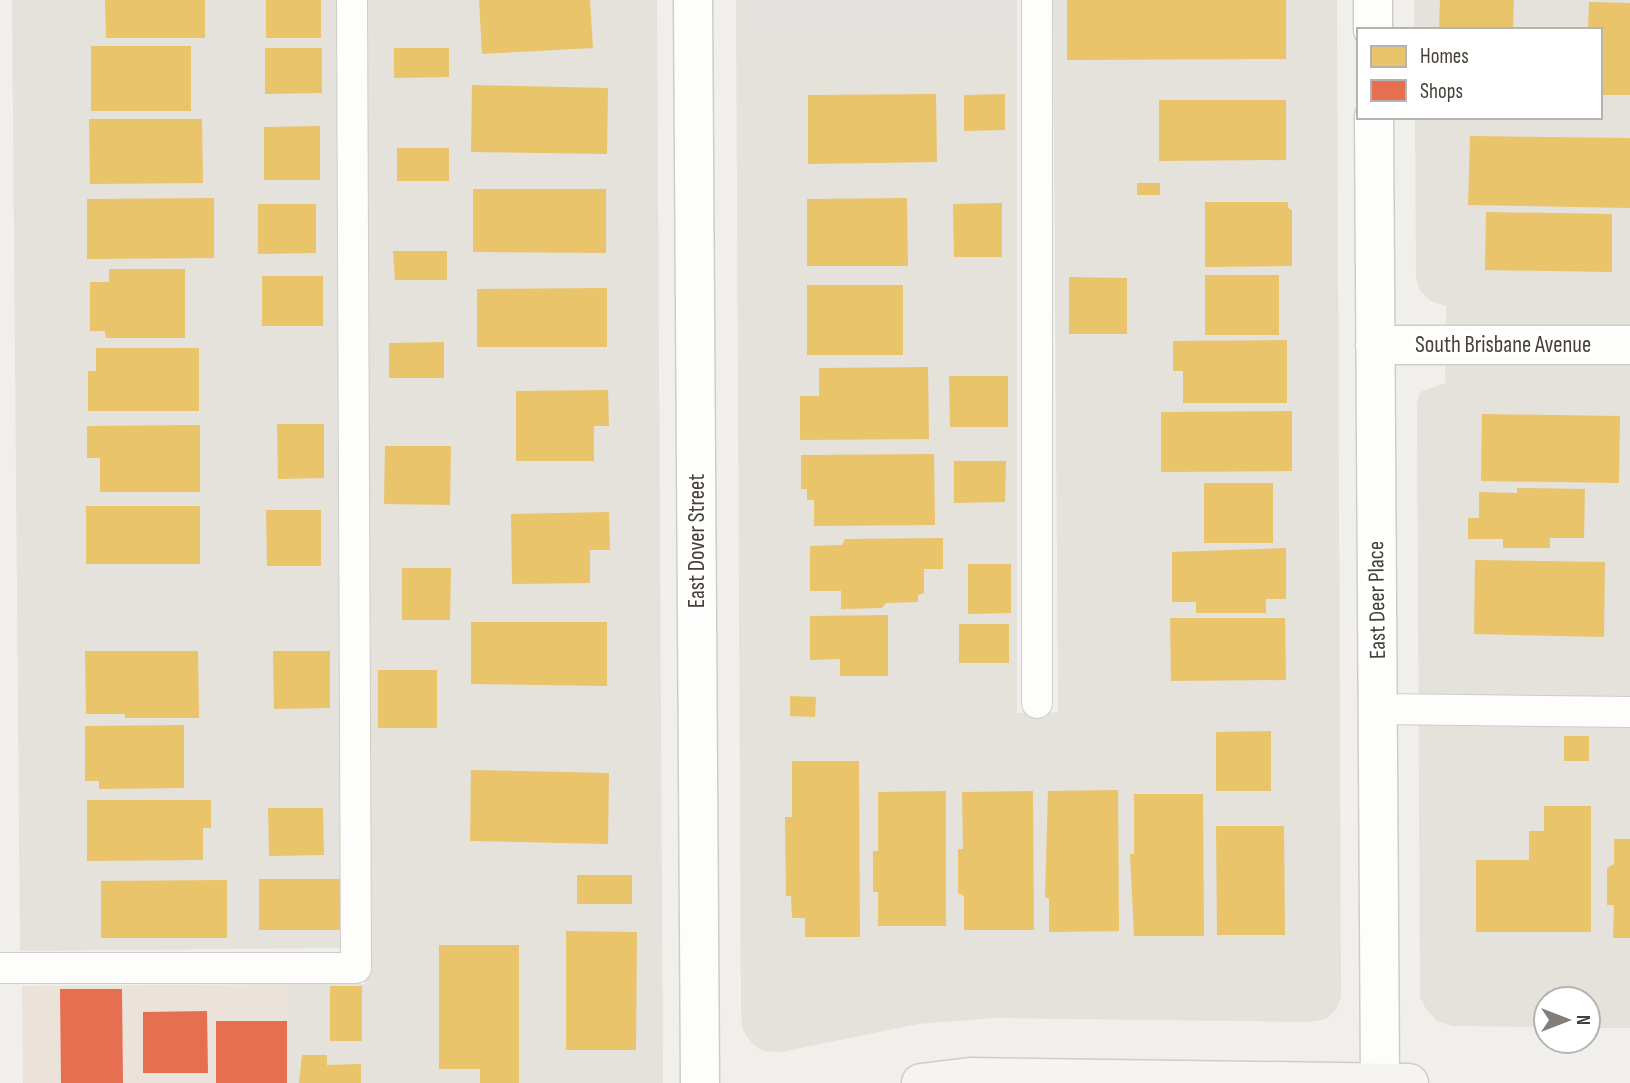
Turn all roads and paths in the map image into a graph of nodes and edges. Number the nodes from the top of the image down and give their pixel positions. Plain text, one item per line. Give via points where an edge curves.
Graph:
1 (352, 0) edge
2 (693, 0) edge
3 (1037, 0) edge
4 (1373, 0) edge
5 (1373, 28) edge
6 (1374, 119) edge
7 (1376, 345) junction
8 (1630, 345) edge
9 (1037, 703) dead end
10 (1378, 709) junction
11 (1630, 712) edge
12 (0, 968) edge
13 (1125, 1081) edge
14 (1380, 1082) edge
15 (700, 1083) edge
16 (921, 1083) edge
17 (1409, 1083) edge

1 - 12 lane via 356,968
2 - 15 street, East Dover Street
3 - 9 lane
4 - 5 street
6 - 7 street, East Deer Place
7 - 8 street, South Brisbane Avenue
7 - 10 street, East Deer Place
10 - 11 lane
10 - 14 street, East Deer Place
13 - 14 street
13 - 16 street via 970,1077
14 - 17 street

